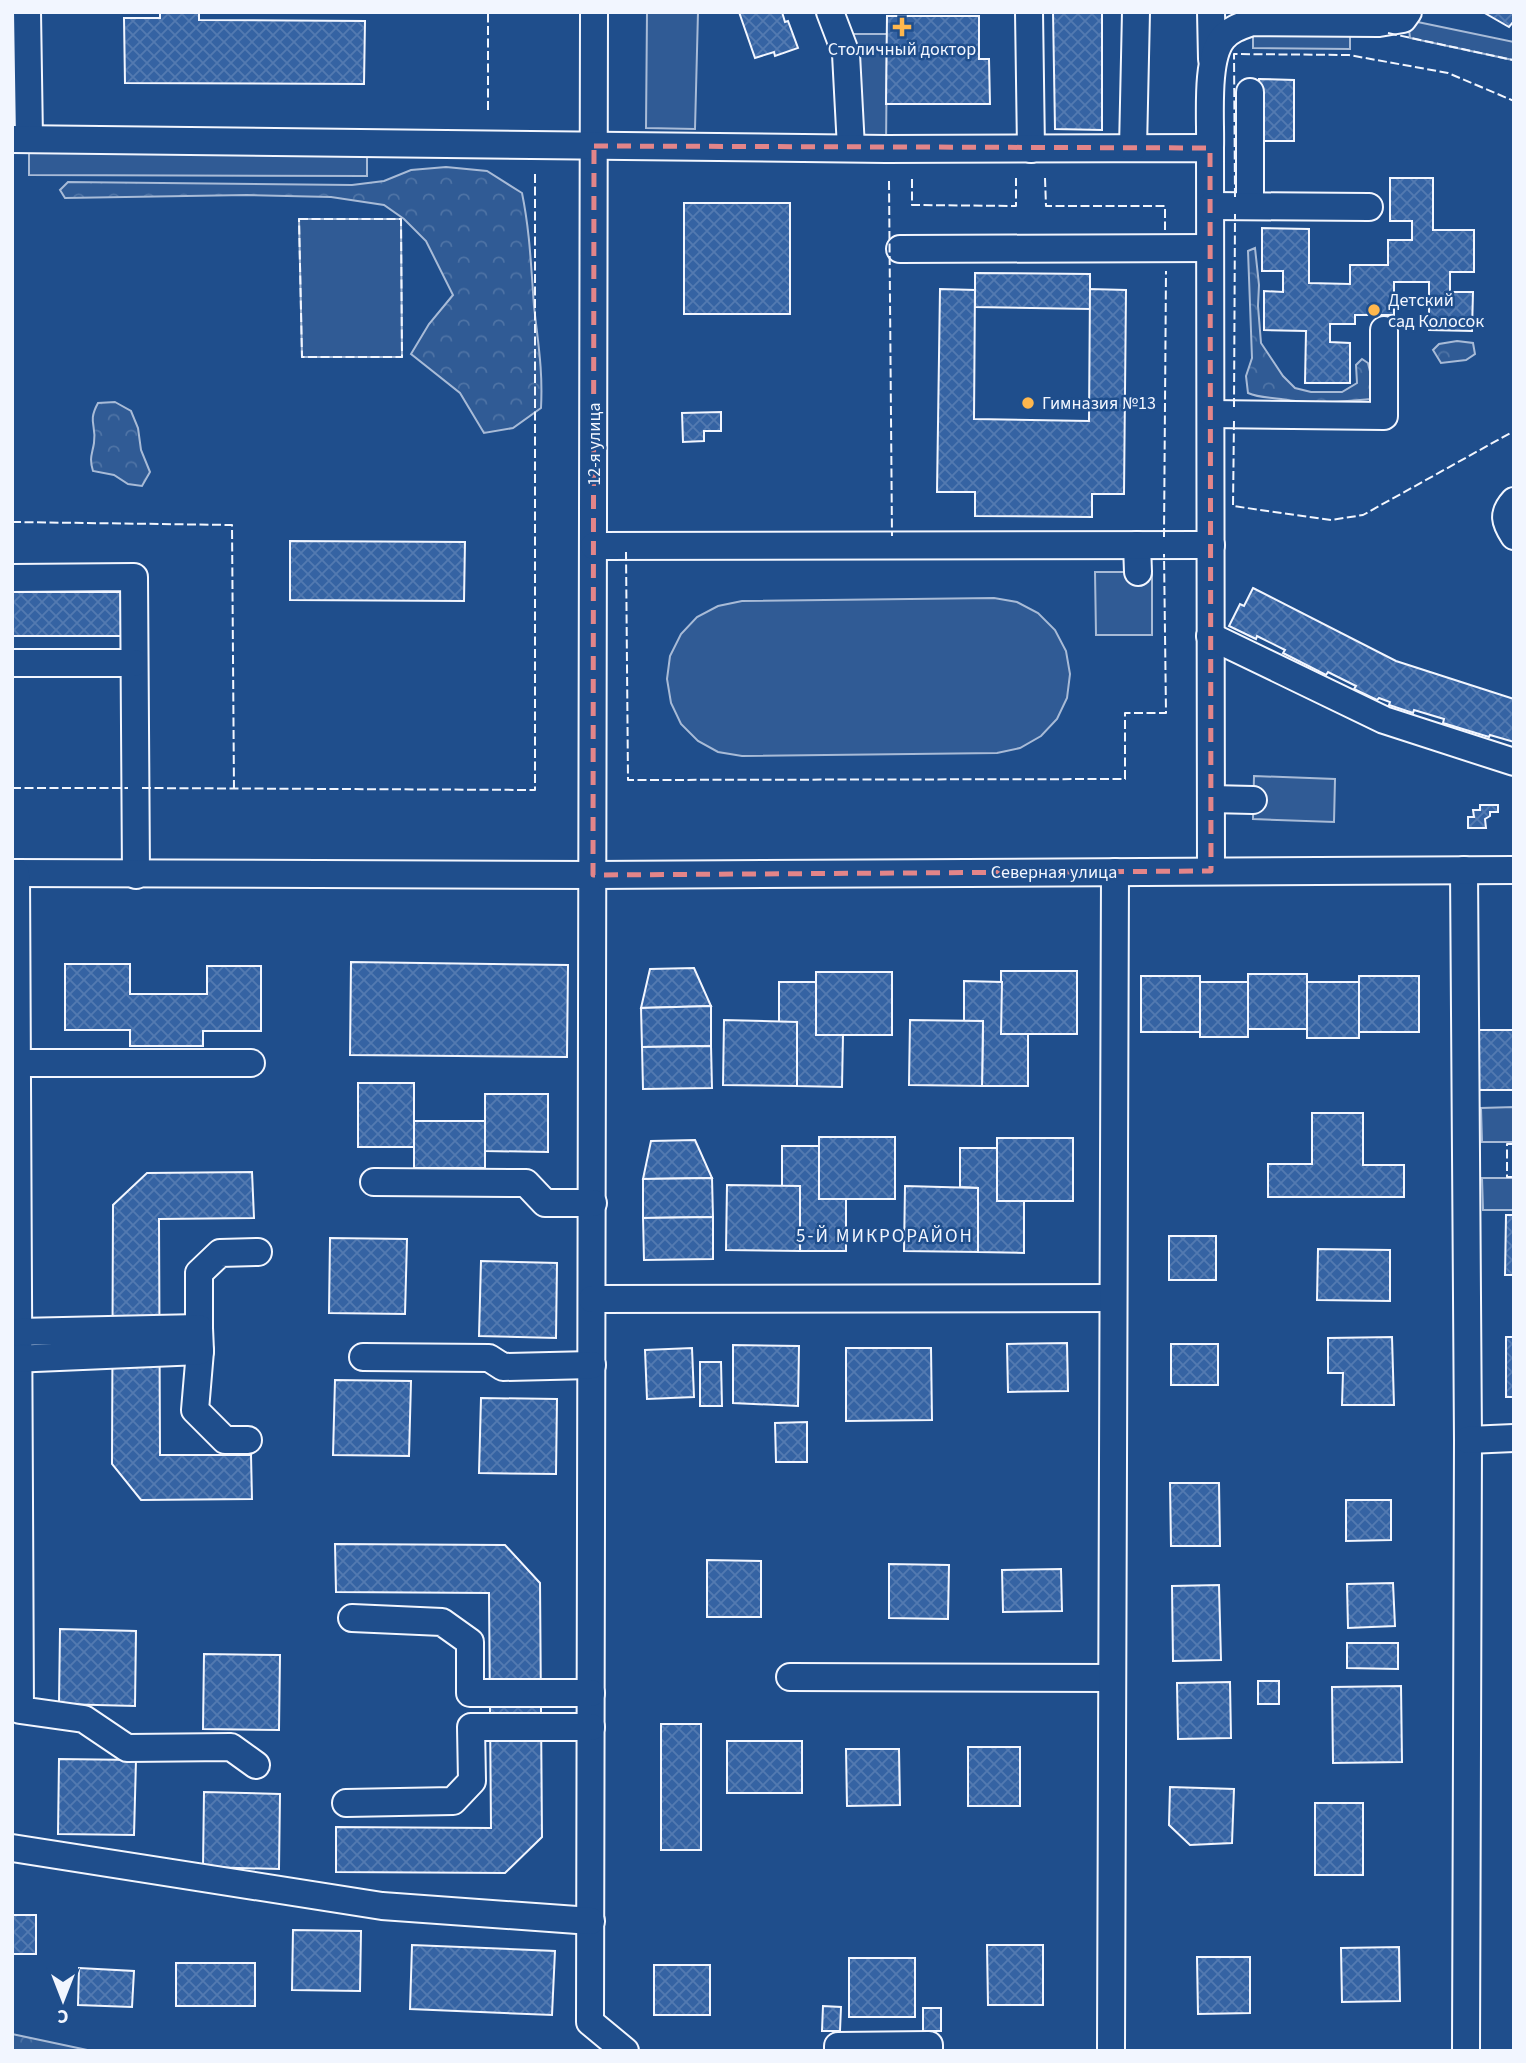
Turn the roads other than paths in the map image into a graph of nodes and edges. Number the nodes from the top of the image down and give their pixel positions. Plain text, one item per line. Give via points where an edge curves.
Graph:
1 (27, 12) edge
2 (594, 12) edge
3 (1029, 12) edge
4 (1136, 12) edge
5 (1211, 12) edge
6 (1409, 12) edge
7 (831, 13) edge
8 (1212, 69) junction
9 (1250, 92) dead end
10 (21, 139) edge
11 (594, 146) junction
12 (851, 148) junction
13 (1133, 148) junction
14 (1210, 148) junction
15 (1031, 149) junction
16 (1250, 205) junction
17 (1211, 206) junction
18 (1369, 207) dead end
19 (1210, 248) junction
20 (900, 249) dead end
21 (1384, 330) dead end
22 (1211, 414) junction
23 (1514, 501) edge
24 (1514, 536) edge
25 (1137, 545) junction
26 (1211, 545) junction
27 (594, 546) junction
28 (1138, 572) dead end
29 (12, 579) edge
30 (1210, 636) junction
31 (12, 663) edge
32 (134, 663) junction
33 (1514, 762) edge
34 (1211, 799) junction
35 (1253, 800) dead end
36 (1464, 870) junction
37 (1514, 870) edge
38 (1115, 872) junction
39 (1211, 872) junction
40 (14, 873) edge
41 (136, 875) junction
42 (593, 875) junction
43 (14, 1063) edge
44 (251, 1063) dead end
45 (374, 1182) dead end
46 (593, 1203) junction
47 (15, 1214) edge
48 (258, 1252) dead end
49 (1113, 1298) junction
50 (592, 1299) junction
51 (18, 1332) junction
52 (200, 1340) junction
53 (363, 1357) dead end
54 (15, 1359) edge
55 (592, 1365) junction
56 (1514, 1438) edge
57 (248, 1440) dead end
58 (1468, 1440) junction
59 (15, 1507) edge
60 (352, 1618) dead end
61 (790, 1677) dead end
62 (1112, 1678) junction
63 (470, 1693) junction
64 (591, 1693) junction
65 (16, 1711) edge
66 (471, 1727) junction
67 (591, 1727) junction
68 (256, 1765) dead end
69 (346, 1803) dead end
70 (12, 1848) edge
71 (591, 1921) junction
72 (625, 2051) edge
73 (838, 2051) edge
74 (929, 2051) edge
75 (1111, 2051) edge
76 (1466, 2051) edge

1 - 10 street
2 - 11 street, 12-я улица
3 - 15 street
4 - 13 street
5 - 8 street
6 - 8 street via 1403,19 1379,23 1252,22 1235,28 1222,40
7 - 12 street via 846,54
8 - 14 street
9 - 16 street
10 - 11 street
11 - 12 street via 679,137
11 - 27 street, 12-я улица
12 - 15 street
13 - 14 street
13 - 15 street
14 - 17 street
16 - 17 street
16 - 18 street
17 - 19 street
19 - 20 street
19 - 22 street
21 - 22 street via 1384,416
22 - 26 street
23 - 24 street via 1505,519
25 - 26 street
25 - 27 street
25 - 28 street
26 - 30 street
27 - 42 street, 12-я улица
29 - 32 street via 134,577
30 - 33 street via 1384,720
30 - 34 street
31 - 32 street
32 - 41 street
34 - 35 street
34 - 39 street
36 - 37 street, Северная улица
36 - 39 street, Северная улица
36 - 58 street
38 - 39 street, Северная улица
38 - 42 street, Северная улица
38 - 49 street
40 - 41 street, Северная улица
40 - 43 street
41 - 42 street, Северная улица
42 - 46 street, 12-я улица
43 - 44 street
43 - 47 street
45 - 46 street via 526,1183 545,1203
46 - 50 street, 12-я улица
47 - 51 street
48 - 52 street via 220,1254 199,1273
49 - 50 street
49 - 62 street
50 - 55 street, 12-я улица
51 - 52 street
51 - 54 street
52 - 54 street
52 - 57 street via 195,1410 225,1440
53 - 55 street via 489,1358 503,1367
54 - 59 street
55 - 64 street, 12-я улица
56 - 58 street
58 - 76 street
59 - 65 street
60 - 63 street via 442,1622 470,1642
61 - 62 street
62 - 75 street
63 - 64 street
63 - 66 street
64 - 67 street, 12-я улица
65 - 68 street via 83,1719 127,1748 231,1747
66 - 67 street
66 - 69 street via 472,1781 453,1801
67 - 71 street, 12-я улица
70 - 71 street via 382,1906
71 - 72 street, 12-я улица via 590,2022
73 - 74 street via 838,2046 929,2045

